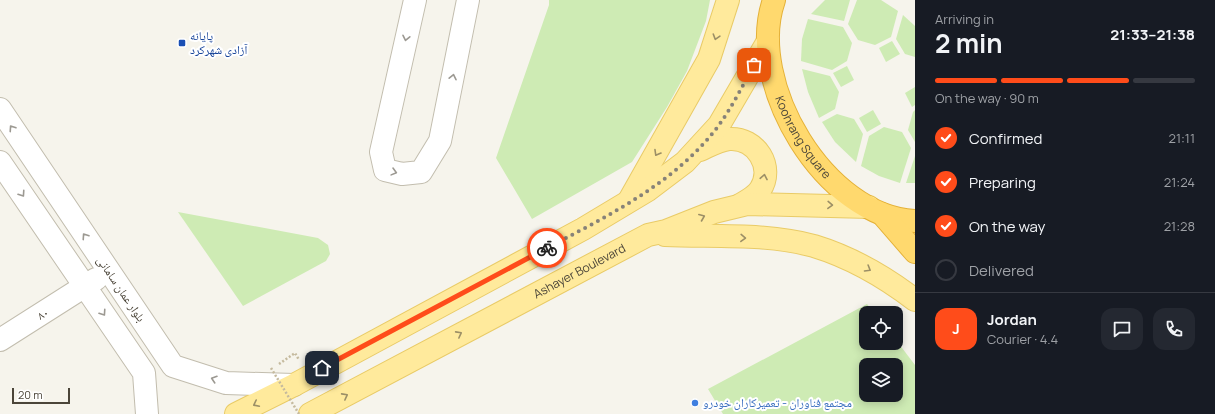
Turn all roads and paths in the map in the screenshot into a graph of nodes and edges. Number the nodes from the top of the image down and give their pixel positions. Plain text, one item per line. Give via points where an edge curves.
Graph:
1 (415, 0) edge
2 (468, 0) edge
3 (728, 0) edge
4 (771, 3) edge
5 (768, 41) junction
6 (0, 109) edge
7 (693, 154) junction
8 (0, 162) edge
9 (629, 202) junction
10 (740, 205) junction
11 (875, 210) junction
12 (915, 221) edge
13 (648, 235) junction
14 (915, 252) edge
15 (108, 269) junction
16 (85, 287) junction
17 (915, 300) edge
18 (0, 340) edge
19 (295, 354) dead end
20 (294, 385) junction
21 (147, 414) edge
22 (236, 414) edge
23 (300, 414) edge
24 (310, 414) edge

1 -> 2 street via 381,152 385,170 402,174 421,172 440,142
3 -> 9 main road via 709,59
4 - 5 highway, Koohrang Square
5 - 7 main road via 719,125
5 - 11 highway, Koohrang Square via 771,67 780,98 800,139 831,179
15 -> 6 street, بلوار عمان سامانی
7 - 9 main road
10 -> 7 main road via 752,198 764,181 766,170 757,150 749,143 727,139
8 -> 16 street
9 - 20 main road
10 -> 11 main road, Ashayer Boulevard via 757,203
13 -> 10 main road, Ashayer Boulevard
11 - 12 highway, Koohrang Square
11 - 14 highway
13 -> 17 main road via 767,238 813,246 864,266
24 -> 13 main road, Ashayer Boulevard
15 - 16 street, ۸۰
20 -> 15 street, بلوار عمان سامانی via 226,383 173,366
16 - 18 street, ۸۰
16 -> 21 street via 144,373
19 - 23 path, bridge via 271,368
20 -> 22 main road

